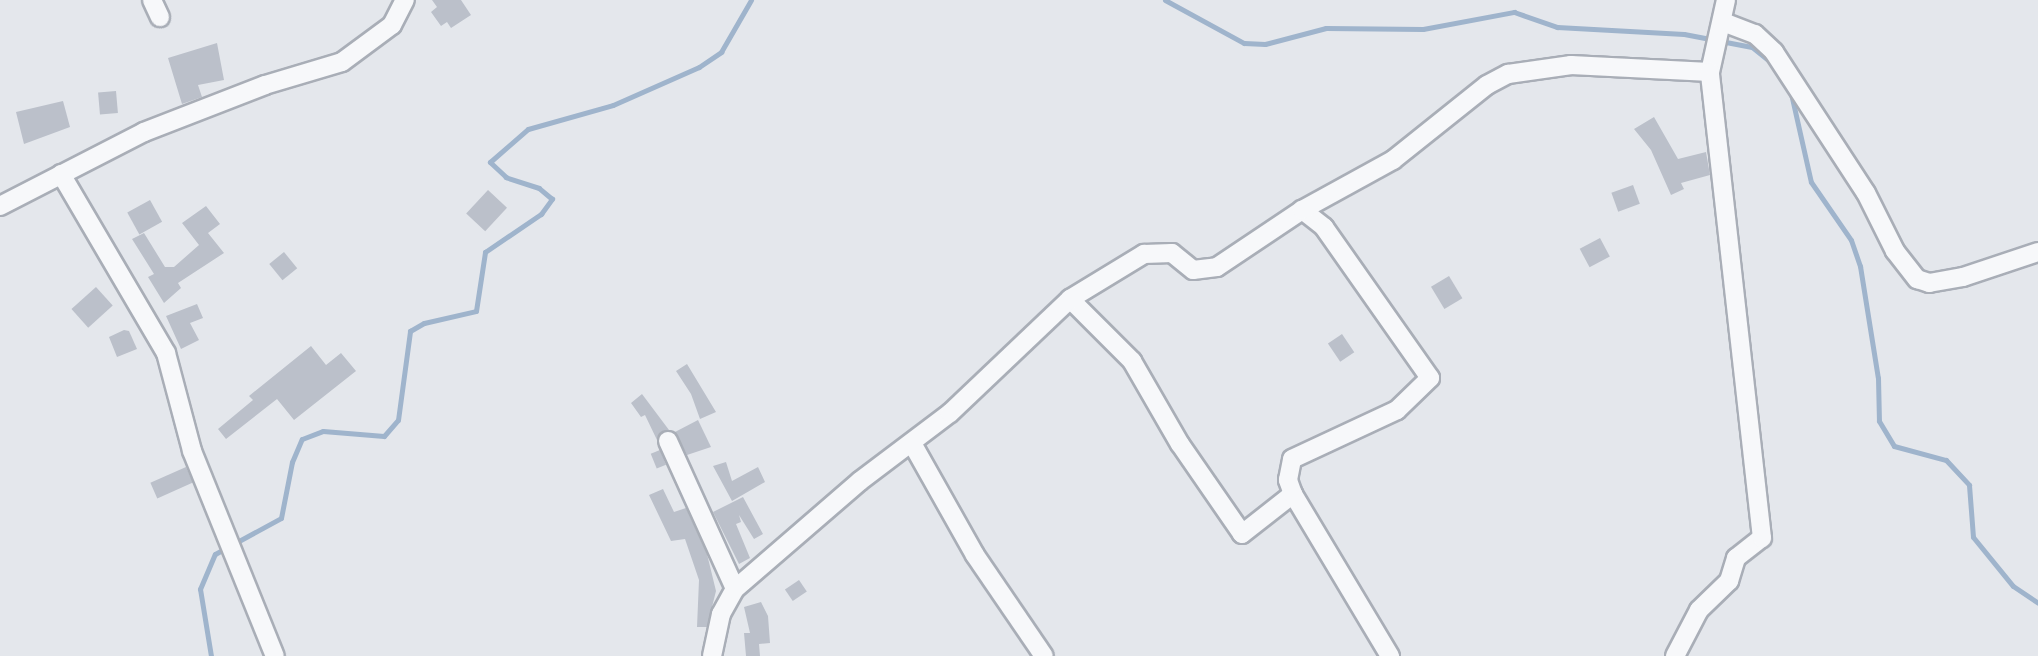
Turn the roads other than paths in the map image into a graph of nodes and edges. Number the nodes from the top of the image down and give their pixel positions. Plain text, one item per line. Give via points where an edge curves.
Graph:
1 (152, 0) edge
2 (405, 0) edge
3 (1726, 0) edge
4 (160, 18) dead end
5 (1722, 26) junction
6 (1711, 66) junction
7 (61, 174) junction
8 (0, 206) edge
9 (1302, 210) junction
10 (2038, 252) edge
11 (1069, 299) junction
12 (668, 441) dead end
13 (912, 445) junction
14 (1293, 494) junction
15 (735, 589) junction
16 (275, 656) edge
17 (712, 656) edge
18 (1044, 656) edge
19 (1390, 656) edge
20 (1675, 656) edge

1 - 4 street
2 - 7 street via 392,26 342,62 265,85 144,132
3 - 5 street
5 - 6 street
5 - 10 street via 1755,34 1774,52 1858,182 1895,251 1917,279 1952,279
6 - 9 street via 1571,65 1508,74 1487,85 1393,160
6 - 20 street via 1762,538 1736,558 1729,581 1699,610
7 - 8 street
7 - 16 street via 166,353 192,451
9 - 11 street via 1209,270 1193,270 1172,253 1144,254
9 - 14 street via 1324,227 1430,378 1397,410 1292,459 1288,480
11 - 13 street
11 - 14 street via 1132,361 1180,444 1242,534
12 - 15 street
13 - 15 street via 860,481
13 - 18 street via 975,555
14 - 19 street
15 - 17 street via 721,614

